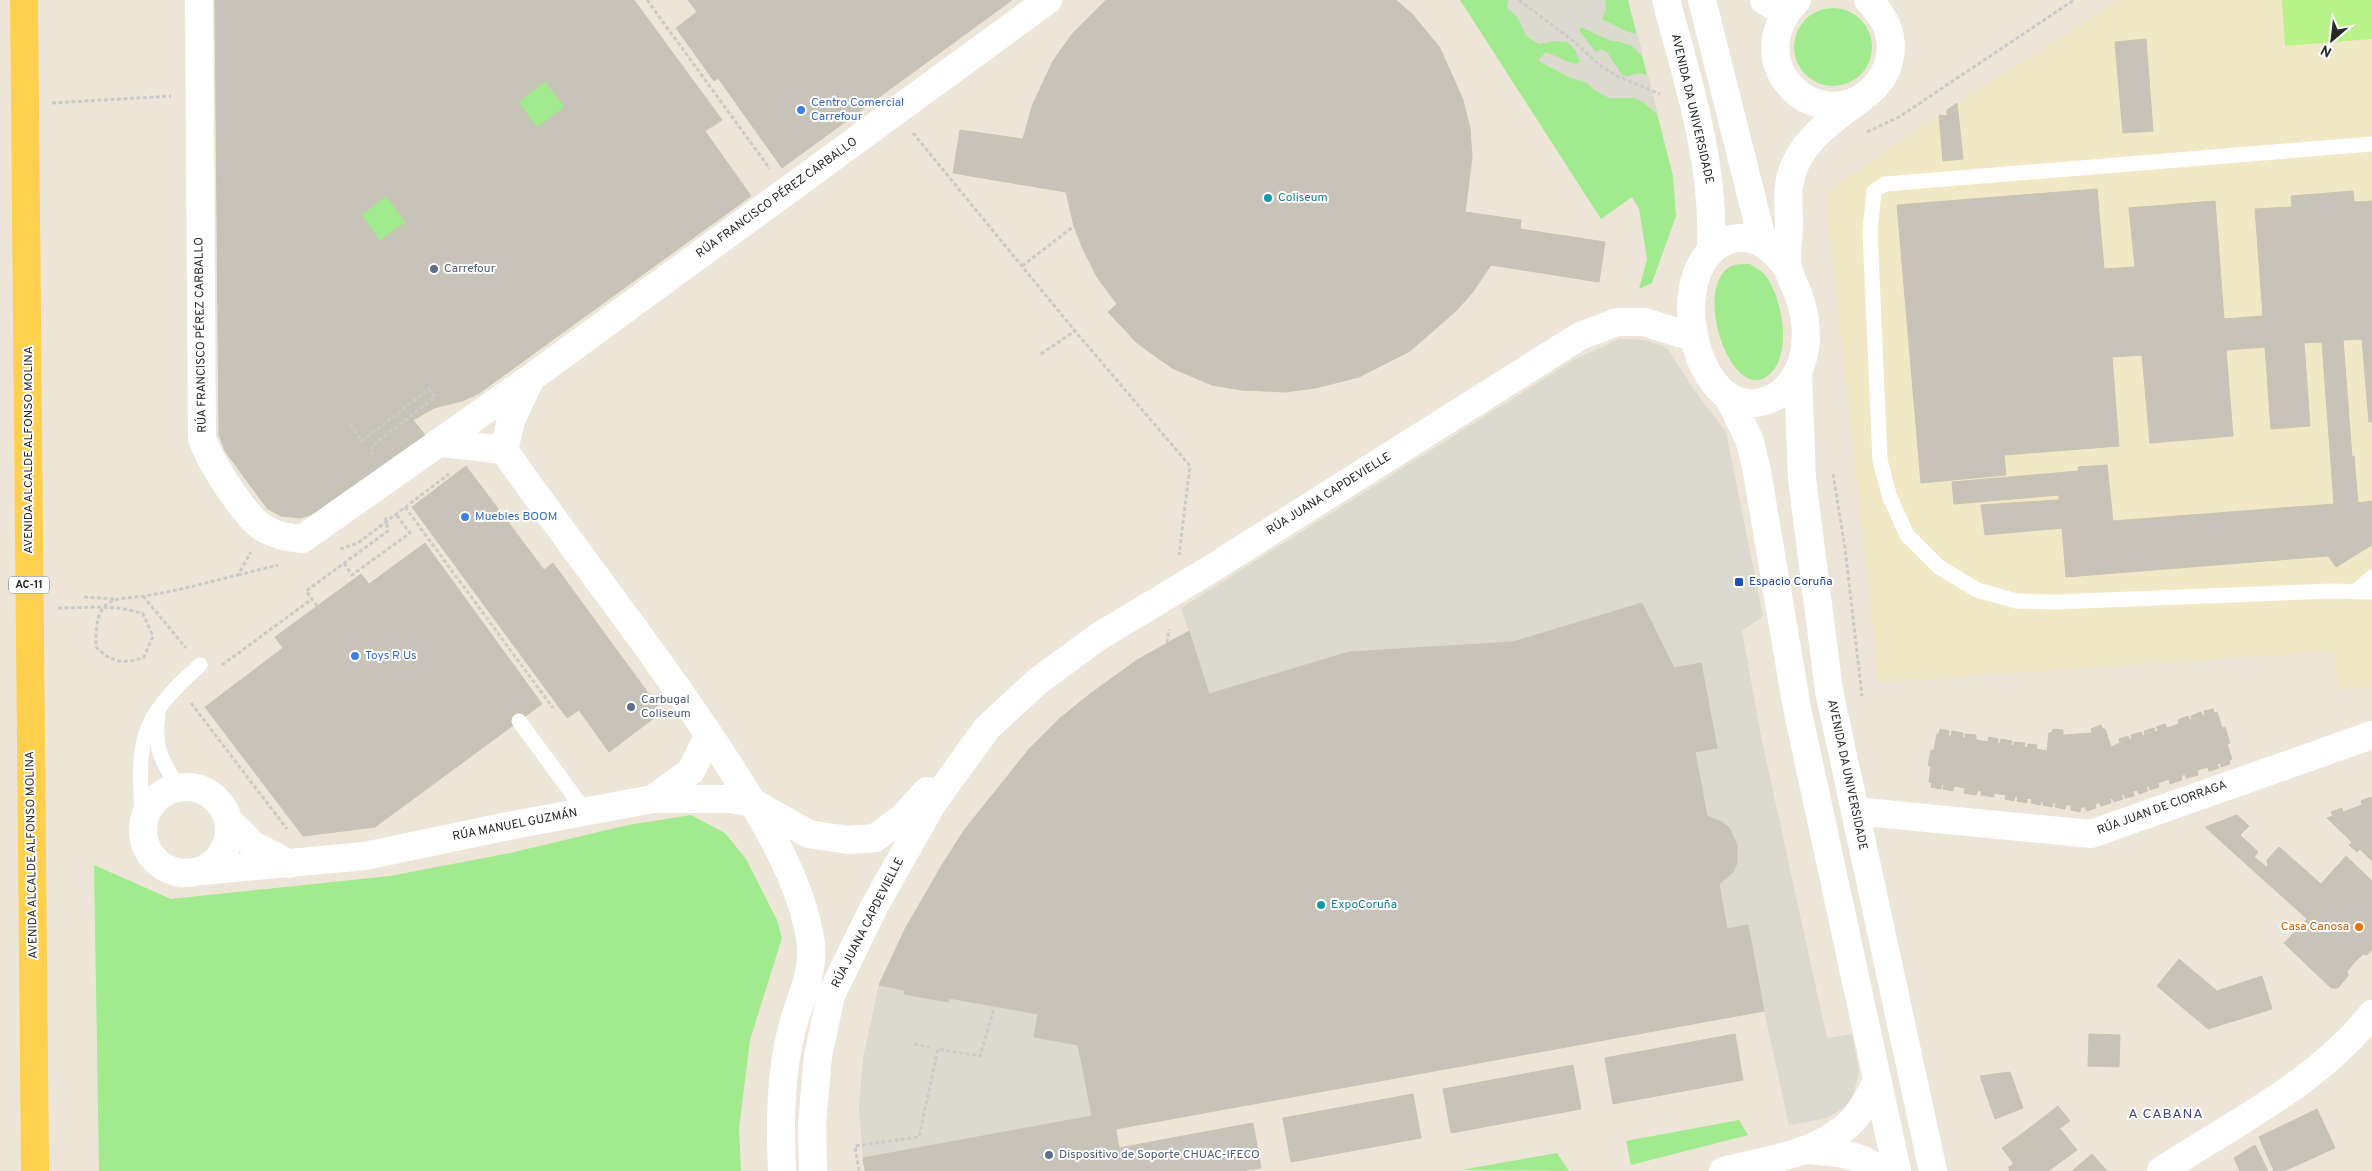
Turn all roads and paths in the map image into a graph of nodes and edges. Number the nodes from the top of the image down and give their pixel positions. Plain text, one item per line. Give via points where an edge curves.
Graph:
1 (24, 0) edge
2 (44, 0) edge
3 (199, 0) edge
4 (647, 0) edge
5 (1048, 0) edge
6 (1519, 0) edge
7 (1666, 0) edge
8 (1702, 0) edge
9 (1868, 0) edge
10 (1782, 4) edge
11 (25, 55) junction
12 (1660, 94) dead end
13 (158, 97) dead end
14 (1862, 98) junction
15 (27, 105) junction
16 (912, 131) dead end
17 (2372, 144) edge
18 (770, 170) dead end
19 (1074, 226) dead end
20 (1762, 243) junction
21 (1711, 249) junction
22 (1022, 266) junction
23 (1788, 268) junction
24 (1075, 331) junction
25 (1693, 337) junction
26 (1041, 354) dead end
27 (1798, 373) junction
28 (531, 378) junction
29 (1728, 396) junction
30 (350, 425) dead end
31 (442, 443) junction
32 (372, 446) dead end
33 (504, 450) junction
34 (1190, 466) dead end
35 (405, 507) dead end
36 (396, 514) dead end
37 (264, 529) junction
38 (388, 531) dead end
39 (344, 563) junction
40 (2372, 577) edge
41 (2355, 592) junction
42 (2372, 592) edge
43 (144, 596) junction
44 (84, 597) dead end
45 (116, 599) junction
46 (312, 599) junction
47 (317, 606) dead end
48 (48, 608) dead end
49 (200, 665) junction
50 (189, 700) dead end
51 (159, 707) junction
52 (552, 708) dead end
53 (519, 721) dead end
54 (987, 728) junction
55 (2372, 734) edge
56 (709, 735) junction
57 (178, 787) junction
58 (653, 799) junction
59 (754, 804) junction
60 (585, 811) junction
61 (1855, 811) junction
62 (229, 821) junction
63 (143, 823) junction
64 (290, 833) dead end
65 (290, 864) junction
66 (202, 871) junction
67 (995, 1006) dead end
68 (2372, 1014) edge
69 (914, 1044) dead end
70 (930, 1047) dead end
71 (1877, 1082) junction
72 (1805, 1150) junction
73 (35, 1171) edge
74 (782, 1171) edge
75 (813, 1171) edge
76 (860, 1171) edge
77 (1723, 1171) edge
78 (1880, 1171) edge
79 (1897, 1171) edge
80 (1933, 1171) edge
81 (2160, 1171) edge

1 - 11 highway, AVENIDA ALCALDE ALFONSO MOLINA / AC-11
2 - 11 highway
3 - 37 street, RÚA FRANCISCO PÉREZ CARBALLO via 202,438 206,451 246,512
4 - 18 path
5 - 28 street, RÚA FRANCISCO PÉREZ CARBALLO
6 - 12 path via 1598,64 1617,76
7 - 21 street, AVENIDA DA UNIVERSIDADE via 1706,159 1711,195
8 - 20 street
9 - 14 street via 1881,13 1889,30 1892,50 1887,69 1877,86
10 - 14 street via 1774,50 1779,69 1789,86 1804,98 1823,105 1843,105
11 - 15 highway, AVENIDA ALCALDE ALFONSO MOLINA / AC-11
13 - 15 path
14 - 23 street via 1819,130 1797,158 1789,185
15 - 73 highway, AVENIDA ALCALDE ALFONSO MOLINA / AC-11
16 - 22 path
17 - 41 lane via 1886,184 1874,191 1870,231 1880,460 1889,496 1907,535 1939,567 1977,590 2016,601
19 - 22 path
20 - 21 street via 1736,238
20 - 23 street
21 - 25 street via 1696,275 1691,295
22 - 24 path
23 - 27 street via 1799,296 1806,337
24 - 26 path
24 - 34 path
25 - 29 street via 1710,377
25 - 54 street, RÚA JUANA CAPDEVIELLE via 1644,322 1616,322 1580,336 1098,637 1038,681
27 - 29 street via 1785,391 1769,401 1750,404
27 - 61 street, AVENIDA DA UNIVERSIDADE via 1802,479 1829,692
28 - 31 street, RÚA FRANCISCO PÉREZ CARBALLO
28 - 33 street, RÚA FRANCISCO PÉREZ CARBALLO via 511,420
29 - 71 street via 1749,439 1756,466 1797,708
30 - 32 path via 362,441 429,389 435,397
31 - 33 street
31 - 37 street, RÚA FRANCISCO PÉREZ CARBALLO via 302,539 285,538
33 - 56 street via 697,706
35 - 52 path
36 - 39 path via 410,533 352,575
37 - 43 path via 238,575
38 - 39 path
39 - 46 path via 306,591
40 - 41 lane
41 - 42 lane
43 - 45 path
43 - 49 path
44 - 45 path
45 - 48 path via 104,606 98,620 96,648 106,657 132,662 144,657 153,636 143,614 126,607
46 - 47 path
46 - 49 path via 209,676
49 - 51 lane, RÚA MANUEL GUZMÁN
50 - 64 path
51 - 57 lane via 157,750
51 - 63 lane, RÚA MANUEL GUZMÁN via 143,740 139,770
53 - 60 lane
54 - 59 street, RÚA JUANA CAPDEVIELLE via 902,818 875,838 848,840 809,834
54 - 75 street, RÚA JUANA CAPDEVIELLE via 932,804 874,907 831,995 818,1056 812,1124
55 - 61 street, RÚA JUAN DE CIORRAGA via 2091,834
56 - 58 street, RÚA MANUEL GUZMÁN via 691,771
56 - 59 street
57 - 62 street via 191,787 216,798
57 - 63 street via 155,800
58 - 59 street, RÚA JUANA CAPDEVIELLE via 730,799
58 - 60 street, RÚA MANUEL GUZMÁN
59 - 74 street via 795,884 806,917 811,947 808,978 792,1029 785,1069 780,1122
60 - 65 street, RÚA MANUEL GUZMÁN via 365,856
61 - 80 street, AVENIDA DA UNIVERSIDADE
62 - 65 street via 253,845
62 - 66 street via 227,846 212,865
63 - 66 street, RÚA MANUEL GUZMÁN via 146,848 154,860 176,872
65 - 66 street, RÚA MANUEL GUZMÁN
67 - 76 path via 980,1056 938,1049 919,1137 856,1146
68 - 81 street via 2314,1070
69 - 70 path
71 - 72 street via 1854,1119
71 - 79 street
72 - 77 street
72 - 78 street via 1847,1155 1874,1165

